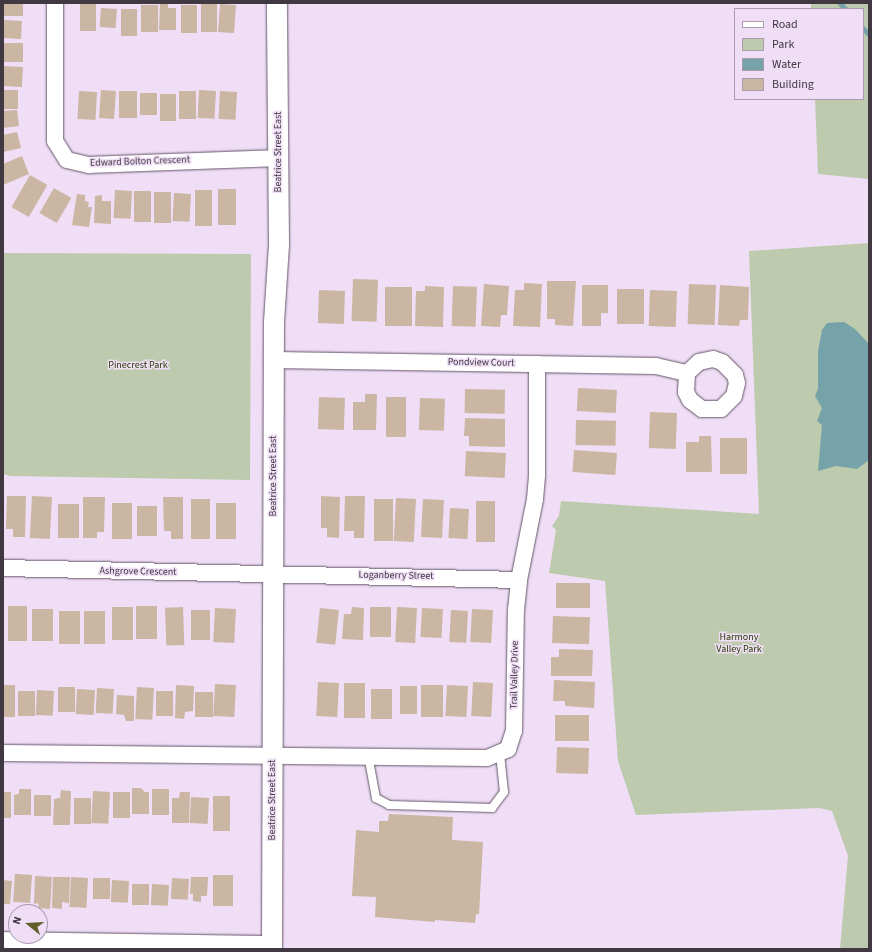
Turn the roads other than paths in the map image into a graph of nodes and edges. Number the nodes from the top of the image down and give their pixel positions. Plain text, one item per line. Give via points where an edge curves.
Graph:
1 (55, 3) edge
2 (277, 3) edge
3 (279, 158) junction
4 (274, 360) junction
5 (537, 364) junction
6 (687, 373) dead end
7 (3, 568) edge
8 (273, 573) junction
9 (519, 580) junction
10 (3, 753) edge
11 (273, 755) junction
12 (368, 755) junction
13 (500, 755) junction
14 (3, 940) edge
15 (272, 947) edge

1 - 3 street, Edward Bolton Crescent via 55,142 67,160 88,165
2 - 3 street, Beatrice Street East
3 - 4 street, Beatrice Street East
4 - 5 street, Pondview Court
4 - 8 street, Beatrice Street East
5 - 6 street, Pondview Court via 656,366
5 - 9 street, Trail Valley Drive via 535,499
7 - 8 street, Ashgrove Crescent
8 - 9 street, Loganberry Street
8 - 11 street, Beatrice Street East
9 - 13 street, Trail Valley Drive via 516,610 514,731 508,749
10 - 11 street
11 - 12 street
11 - 15 street, Beatrice Street East
12 - 13 street via 486,758
12 - 13 lane via 376,798 389,805 492,808 504,792
14 - 15 street

